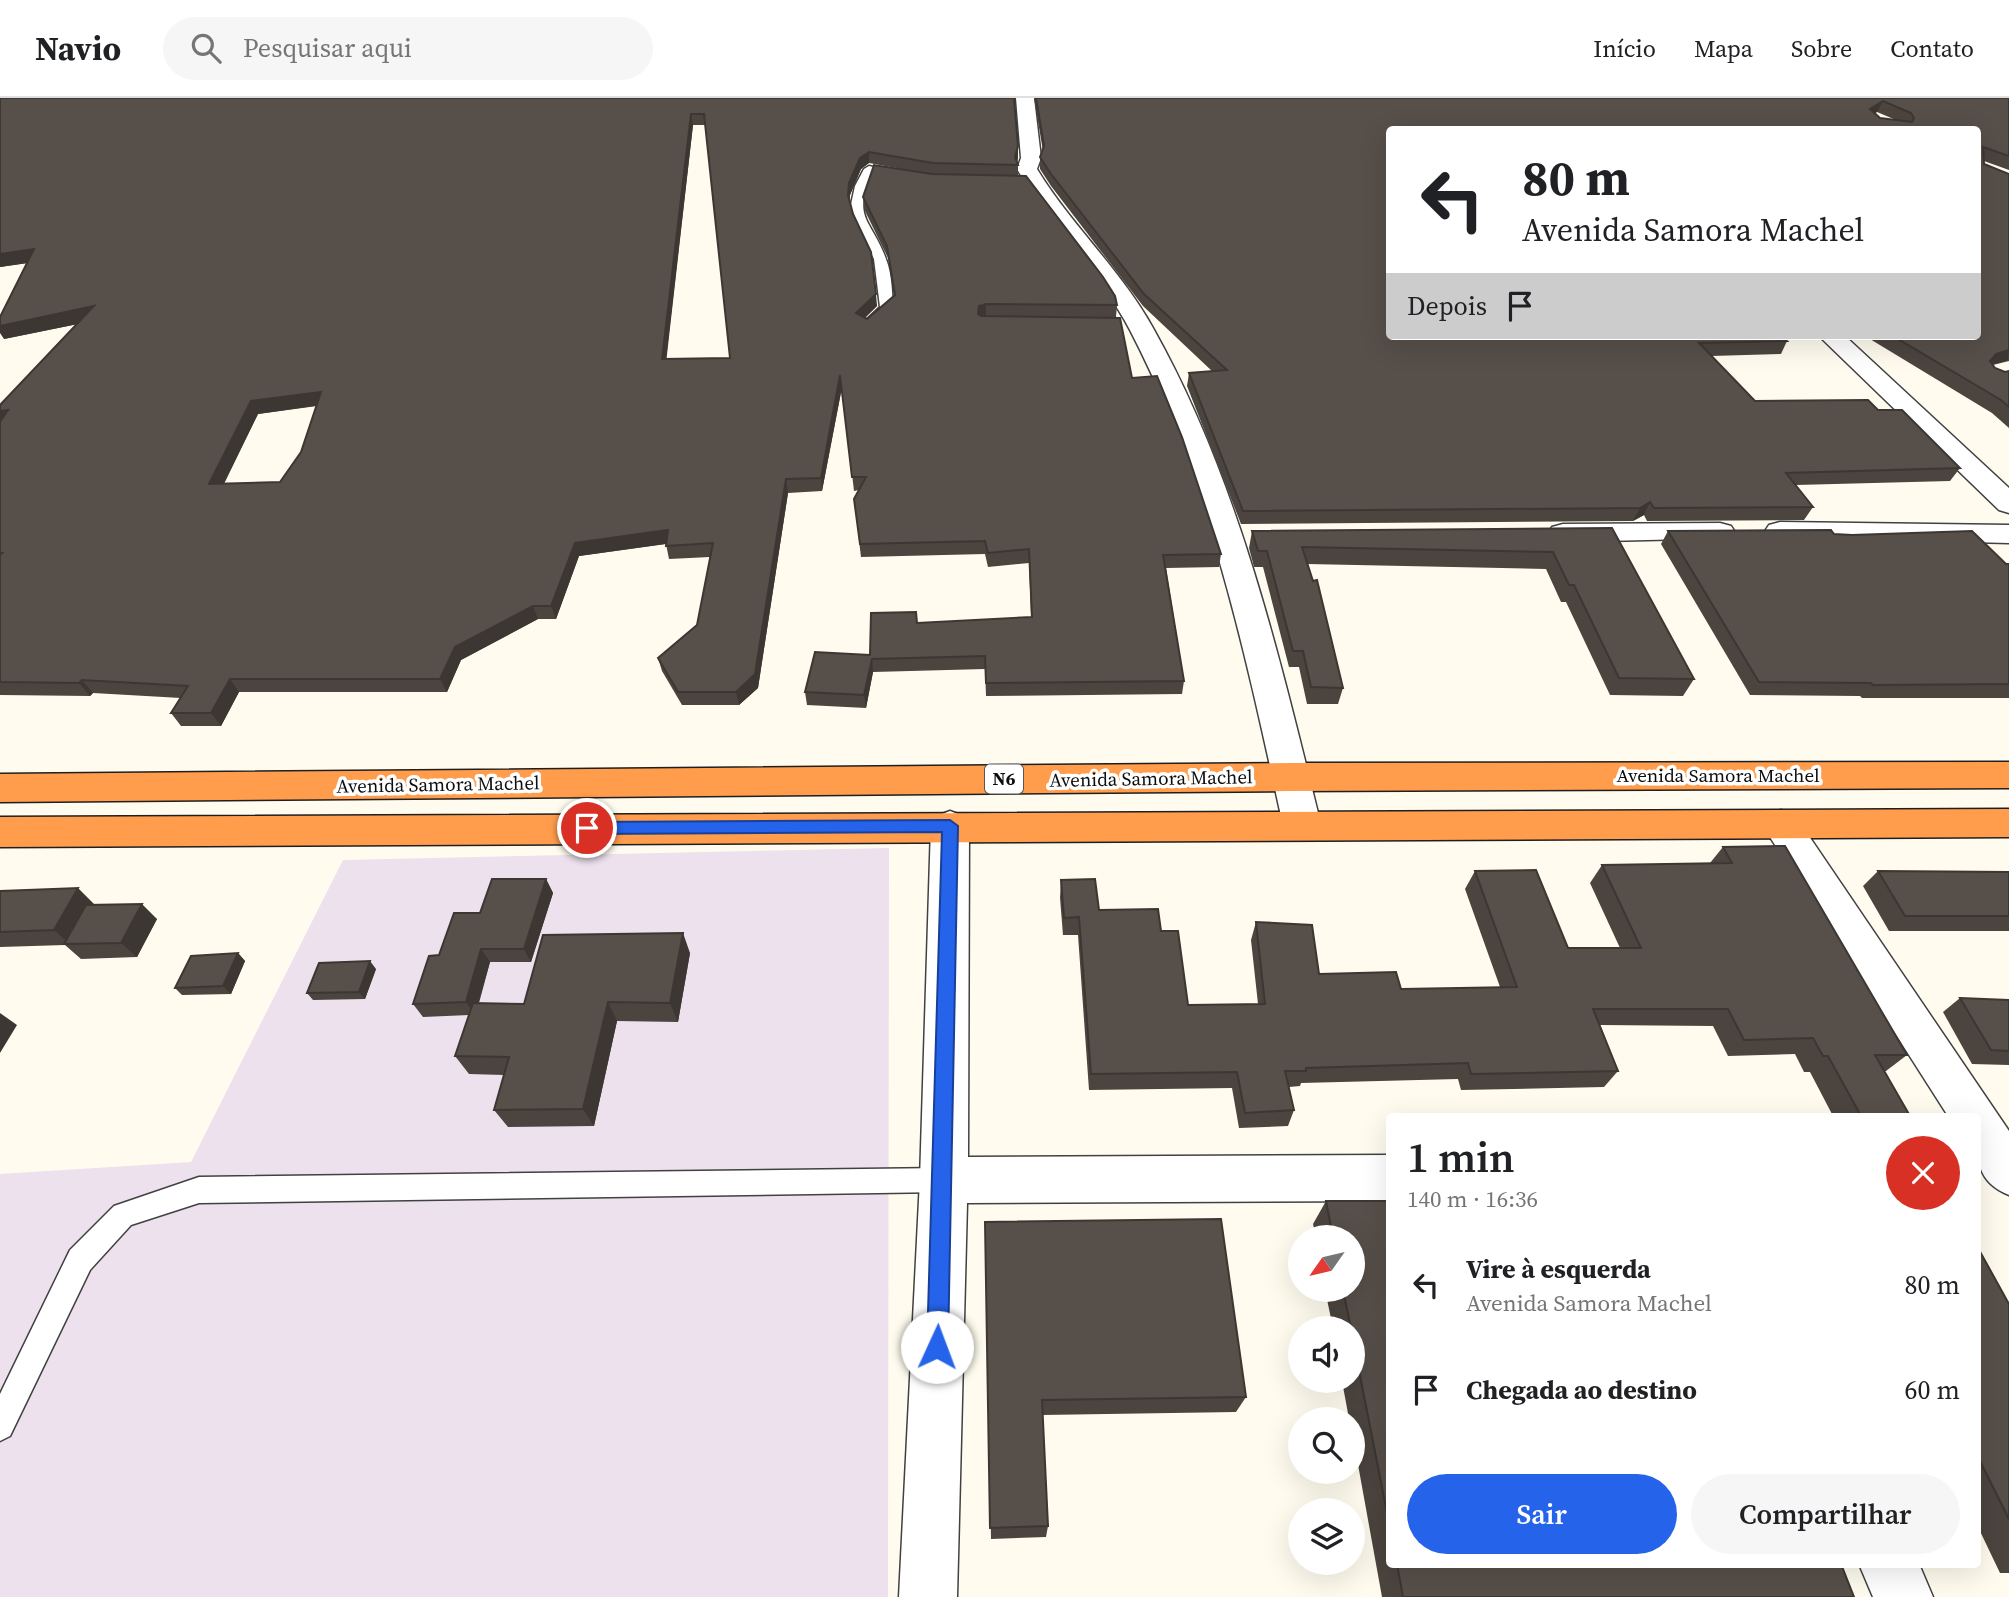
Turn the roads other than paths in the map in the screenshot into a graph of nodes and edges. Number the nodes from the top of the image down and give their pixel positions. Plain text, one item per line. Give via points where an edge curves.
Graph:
1 (1025, 98) edge
2 (907, 176) edge
3 (867, 325) edge
4 (1834, 340) edge
5 (2009, 504) edge
6 (1531, 533) edge
7 (2009, 534) edge
8 (2009, 775) edge
9 (1291, 777) junction
10 (0, 788) edge
11 (2009, 823) edge
12 (1781, 824) junction
13 (1302, 825) junction
14 (950, 826) junction
15 (0, 832) edge
16 (1971, 1113) edge
17 (1981, 1129) edge
18 (2009, 1172) edge
19 (1981, 1173) edge
20 (1386, 1178) edge
21 (944, 1180) junction
22 (0, 1426) edge
23 (1890, 1568) edge
24 (928, 1597) edge
25 (1904, 1597) edge

1 - 9 street via 1031,158 1027,182 1132,324 1242,536
2 - 3 lane via 869,169 855,195 854,214 880,259 887,308
4 - 5 street
6 - 7 street
8 - 9 highway, Avenida Samora Machel / N6
9 - 10 highway, Avenida Samora Machel / N6
9 - 13 street
11 - 12 highway
12 - 13 highway
12 - 16 street
13 - 14 highway
14 - 15 highway
14 - 21 street
17 - 18 street
18 - 19 street
20 - 21 street
21 - 22 lane via 199,1189 123,1214 80,1261
21 - 24 street
23 - 25 street

